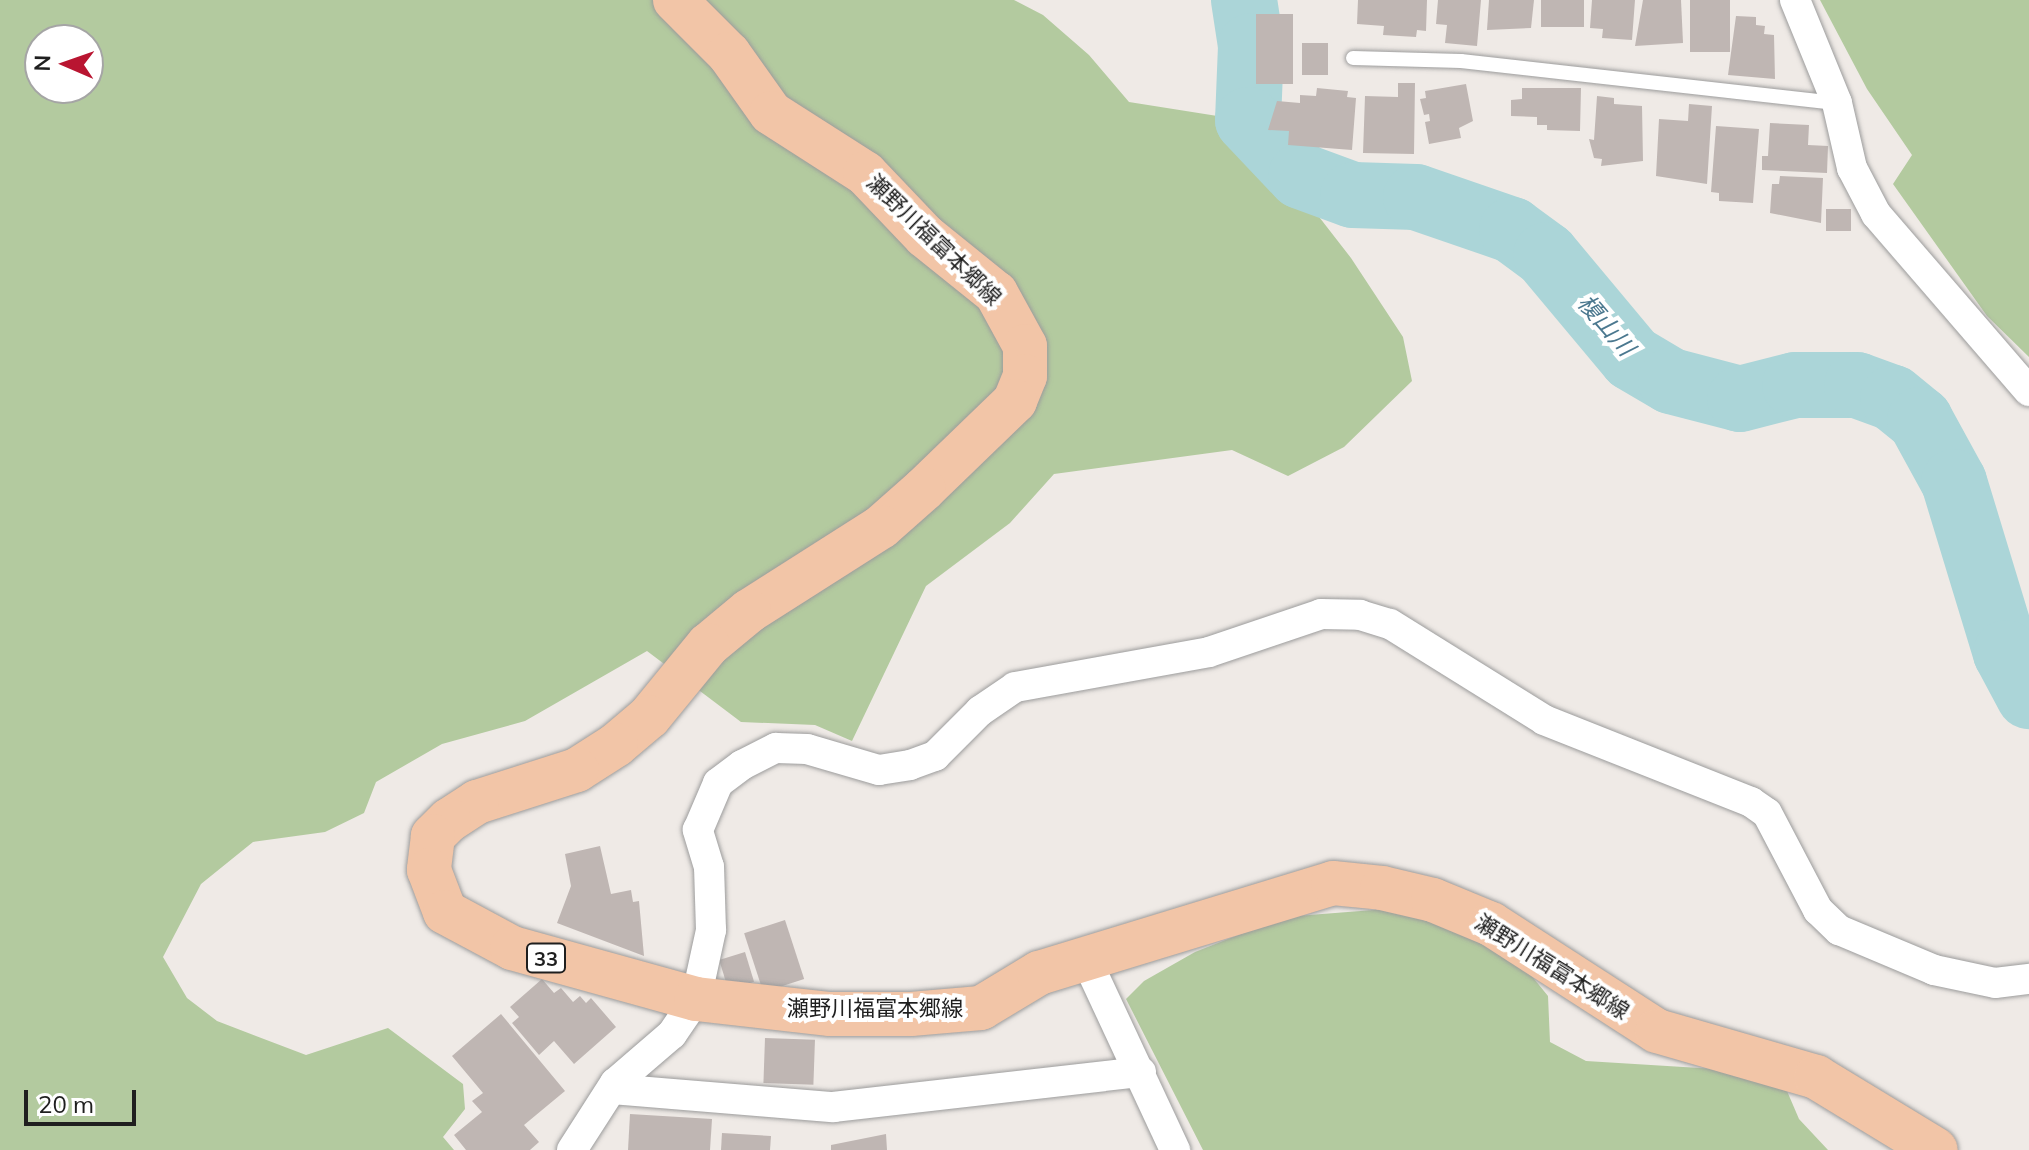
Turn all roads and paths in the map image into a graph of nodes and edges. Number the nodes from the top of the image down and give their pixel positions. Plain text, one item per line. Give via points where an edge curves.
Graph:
1 (675, 0) edge
2 (1795, 0) edge
3 (1353, 58) dead end
4 (1837, 103) junction
5 (2029, 391) edge
6 (1086, 959) junction
7 (2029, 979) edge
8 (696, 999) junction
9 (1141, 1072) junction
10 (612, 1089) junction
11 (572, 1150) edge
12 (1175, 1150) edge
13 (1936, 1150) edge

1 - 8 main road, 瀬野川福富本郷線 / 33 via 729,54 771,113 865,173 925,236 996,293 1025,346 1025,376 1015,401 881,527 749,611 708,645 649,717 616,745 577,770 477,802 433,836 429,870 436,894 445,912 475,932 621,982
2 - 4 street
3 - 4 lane via 1461,61
4 - 5 street via 1852,168 1876,214
6 - 8 main road, 瀬野川福富本郷線 / 33 via 1039,973 981,1008 830,1014
6 - 9 street
6 - 13 main road, 瀬野川福富本郷線 / 33 via 1333,883 1382,888 1433,900 1491,924 1657,1031 1816,1077
7 - 8 street via 1995,983 1934,970 1839,930 1818,910 1767,813 1751,802 1544,720 1390,624 1360,615 1321,614 1209,652 1015,687 980,711 935,756 910,765 879,770 807,749 776,748 742,765 718,783 698,830 709,867 711,930
8 - 10 street via 672,1034
9 - 10 street via 833,1107
9 - 12 street
10 - 11 street

